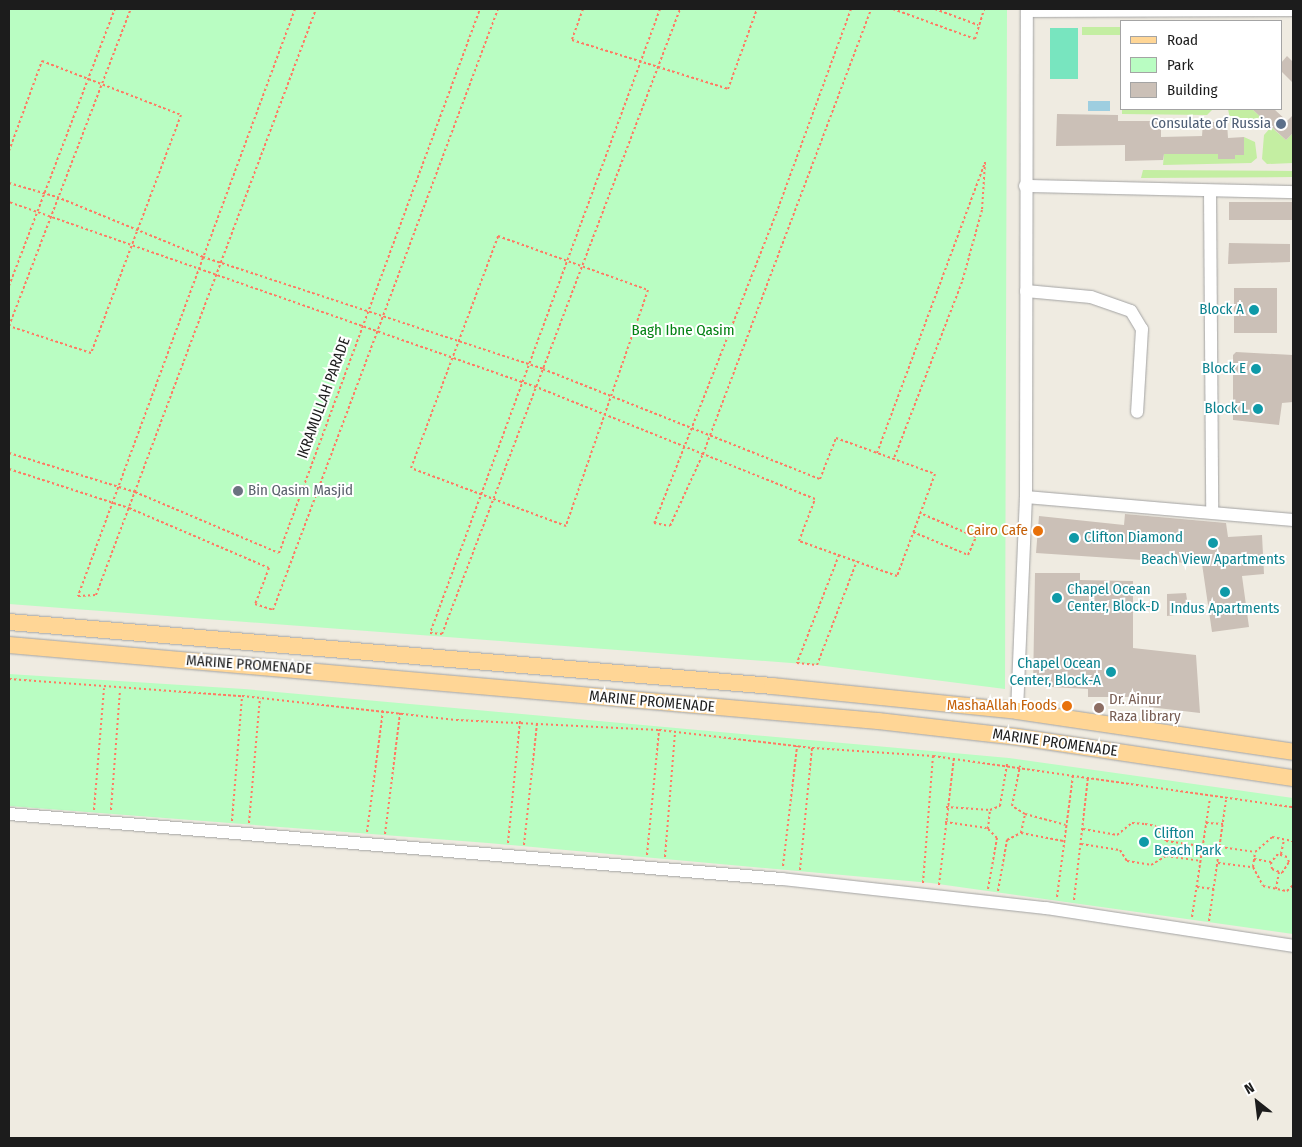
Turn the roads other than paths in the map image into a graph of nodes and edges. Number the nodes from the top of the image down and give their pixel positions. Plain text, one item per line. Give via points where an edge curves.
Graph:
1 (1027, 10) edge
2 (1293, 10) edge
3 (1024, 186) junction
4 (1210, 191) junction
5 (1293, 192) edge
6 (1026, 292) junction
7 (1137, 412) dead end
8 (1026, 498) junction
9 (1212, 510) junction
10 (1293, 520) edge
11 (9, 622) edge
12 (246, 640) junction
13 (9, 645) edge
14 (312, 645) junction
15 (241, 665) junction
16 (308, 669) junction
17 (1017, 711) junction
18 (1293, 752) edge
19 (1293, 778) edge
20 (9, 814) edge
21 (1293, 946) edge

1 - 2 street
1 - 3 street
3 - 4 street
3 - 6 street
4 - 5 street
4 - 9 street
6 - 7 street via 1091,297 1131,311 1142,329
6 - 8 street
8 - 9 street
8 - 17 street
9 - 10 street
11 - 12 main road, MARINE PROMENADE
12 - 14 main road, MARINE PROMENADE
12 - 15 main road via 249,657
13 - 15 main road, MARINE PROMENADE
14 - 16 main road via 302,656
14 - 17 main road, MARINE PROMENADE
15 - 16 main road, MARINE PROMENADE
16 - 19 main road, MARINE PROMENADE via 878,721 1018,737
17 - 18 main road, MARINE PROMENADE
20 - 21 street via 782,879 1046,908

